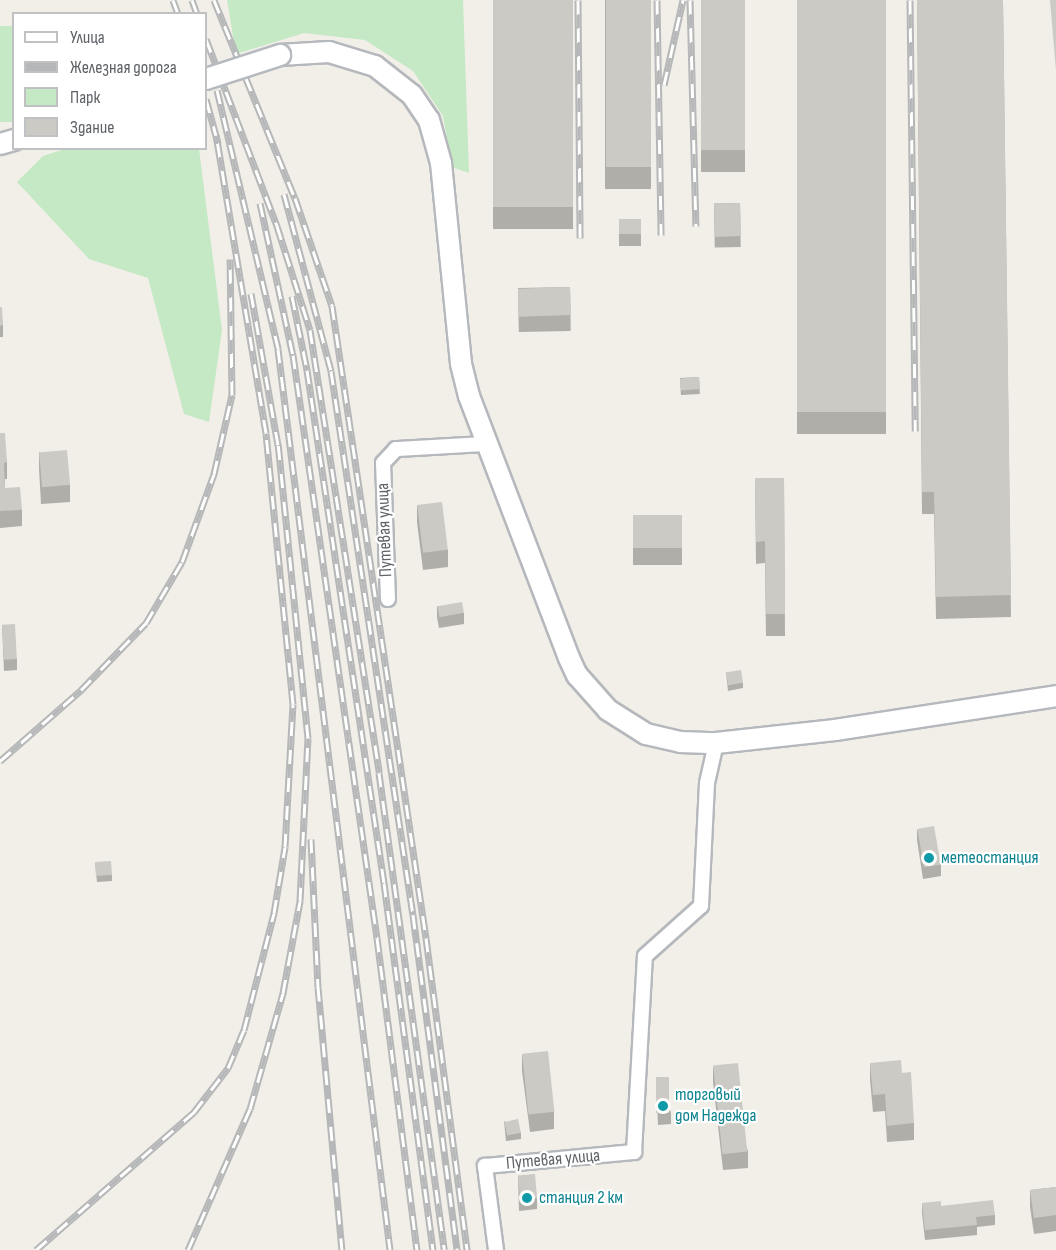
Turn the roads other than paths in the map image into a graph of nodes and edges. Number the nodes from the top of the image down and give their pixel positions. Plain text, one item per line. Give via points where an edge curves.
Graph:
1 (207, 79) edge
2 (486, 444) junction
3 (388, 599) dead end
4 (1056, 696) edge
5 (716, 743) junction
6 (496, 1250) edge

1 - 2 main road, bridge via 280,55 329,52 375,66 412,95 429,120 441,163 461,364
2 - 3 street, Путевая улица via 396,449 383,463
2 - 5 main road via 569,658 589,690 608,710 646,734 680,742
4 - 5 main road via 835,730
5 - 6 street, Путевая улица via 707,783 701,906 645,956 634,1152 485,1166

